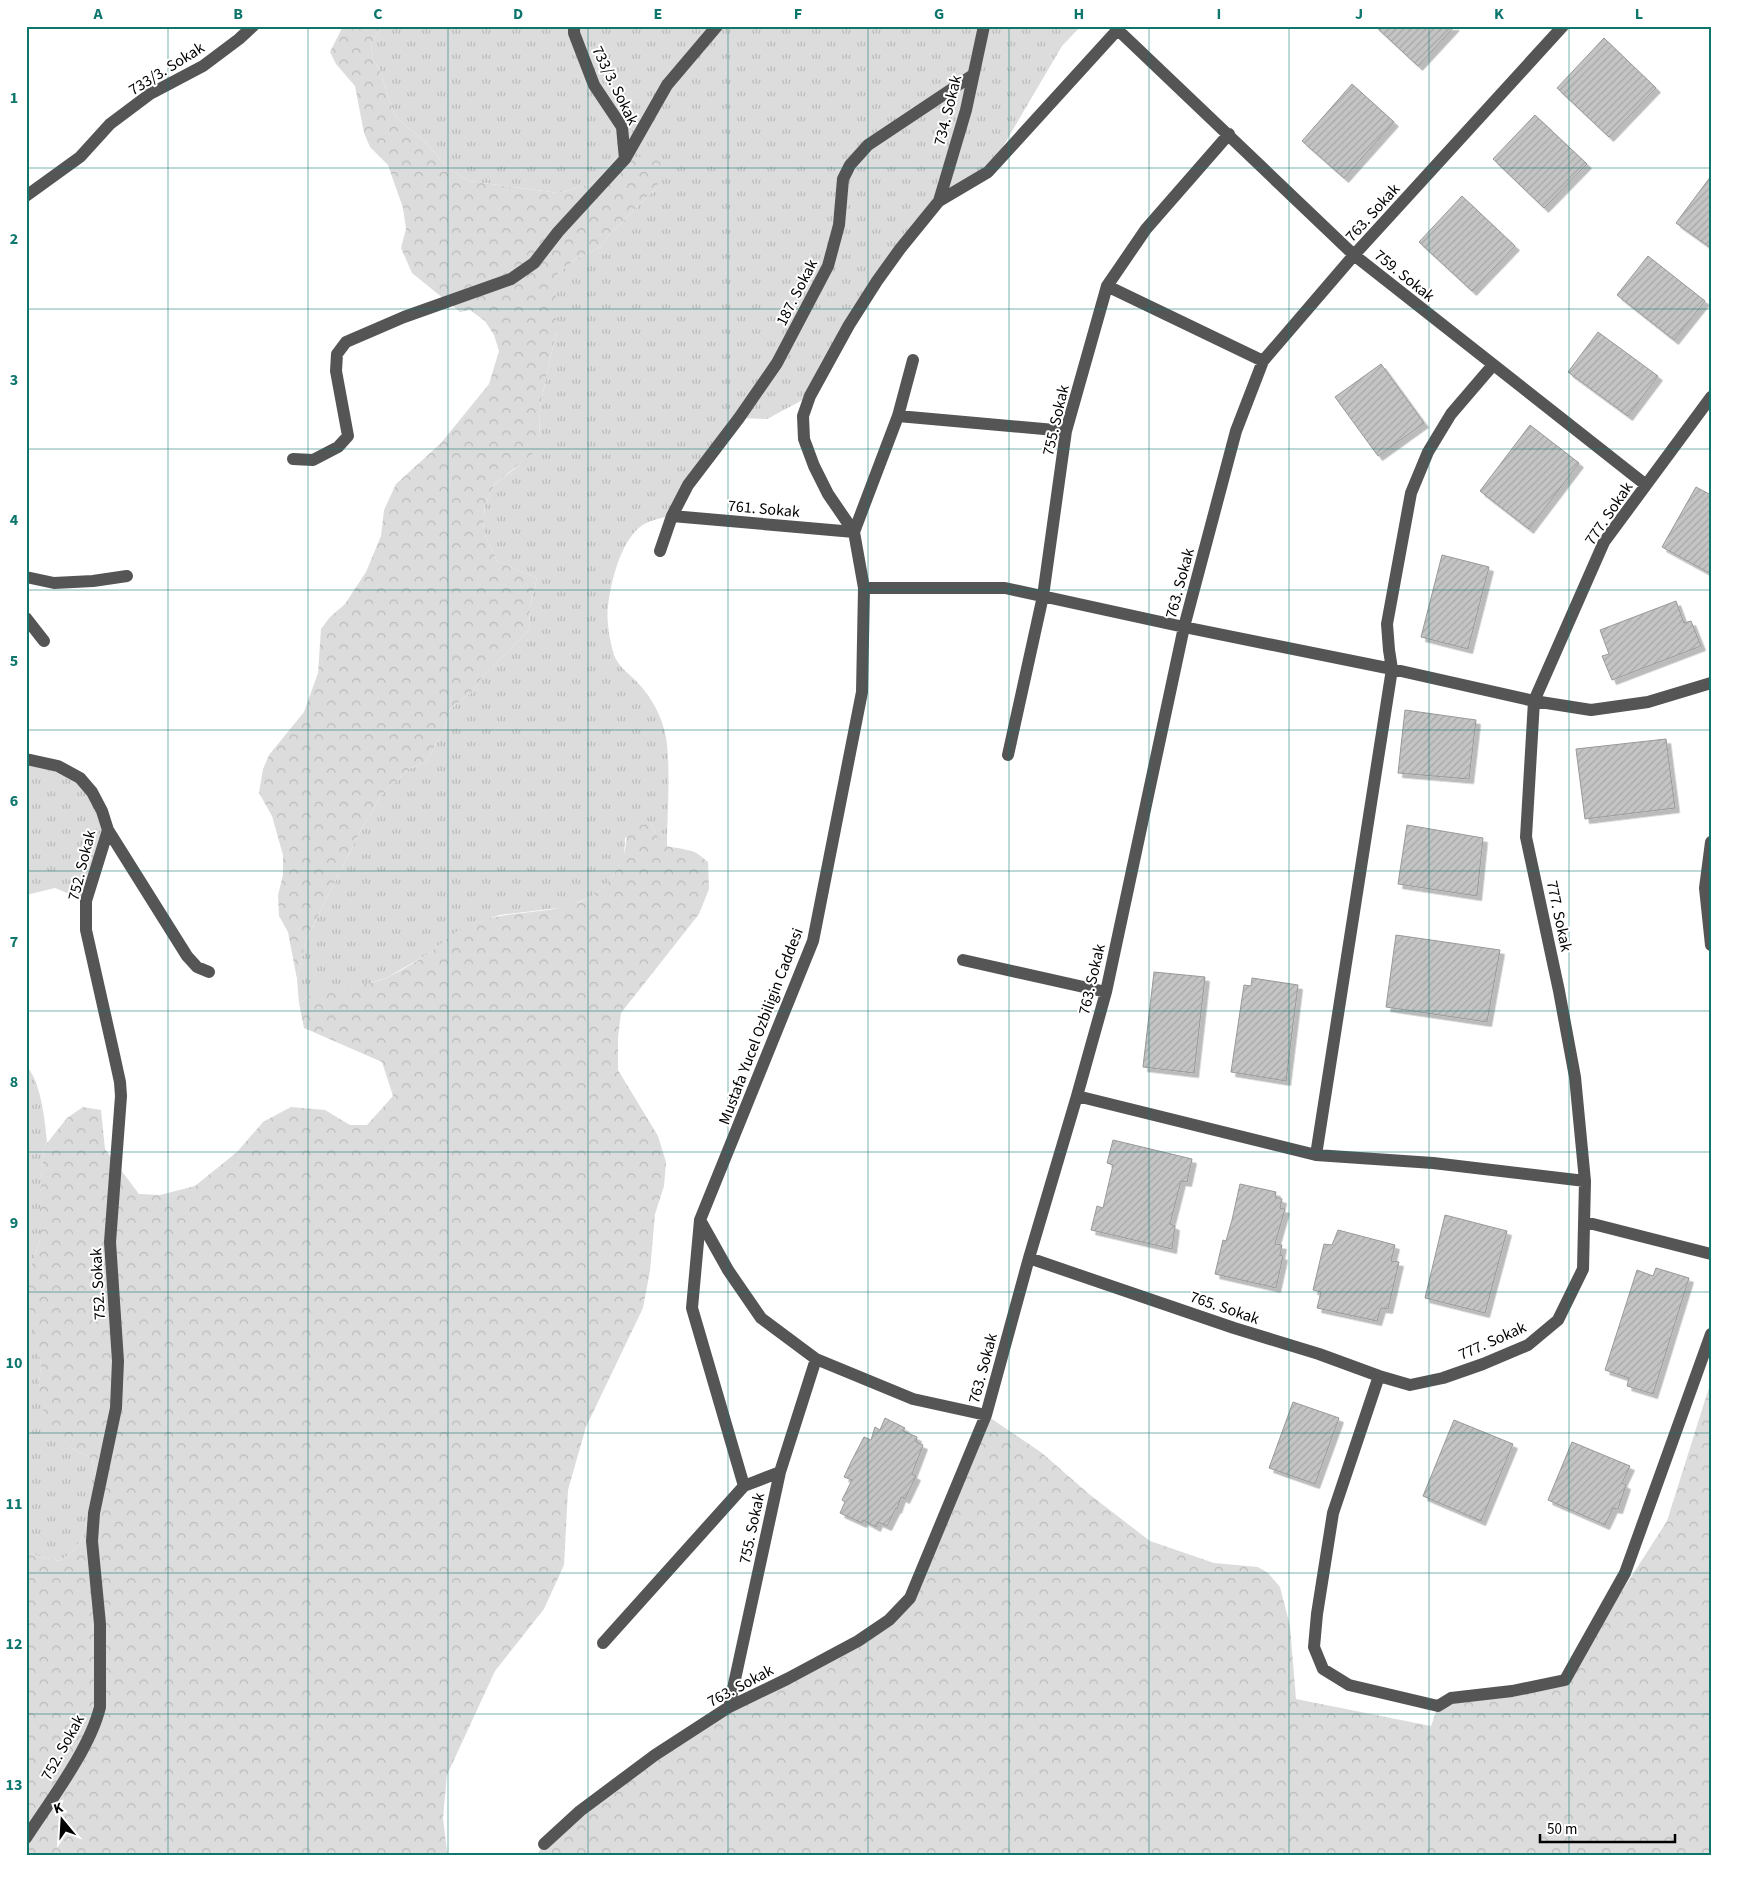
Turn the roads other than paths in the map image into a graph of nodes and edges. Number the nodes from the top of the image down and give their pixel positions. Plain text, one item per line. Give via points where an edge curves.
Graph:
1 (253, 26) edge
2 (574, 26) edge
3 (717, 26) edge
4 (984, 26) edge
5 (1563, 26) edge
6 (1120, 28) edge
7 (973, 75) junction
8 (1228, 134) junction
9 (625, 158) junction
10 (26, 196) edge
11 (940, 202) junction
12 (1354, 255) junction
13 (1107, 286) junction
14 (913, 360) dead end
15 (1262, 361) junction
16 (1493, 365) junction
17 (1711, 397) edge
18 (898, 416) junction
19 (1066, 431) junction
20 (294, 459) dead end
21 (1646, 484) junction
22 (672, 516) junction
23 (854, 532) junction
24 (660, 551) dead end
25 (127, 576) dead end
26 (26, 577) edge
27 (864, 588) junction
28 (1043, 596) junction
29 (26, 618) edge
30 (1184, 627) junction
31 (44, 642) dead end
32 (1392, 668) junction
33 (1711, 683) edge
34 (1534, 701) junction
35 (1008, 755) dead end
36 (26, 758) edge
37 (108, 830) junction
38 (1711, 842) edge
39 (1711, 946) edge
40 (963, 960) dead end
41 (209, 972) dead end
42 (1106, 992) junction
43 (1077, 1096) junction
44 (1316, 1155) junction
45 (1585, 1181) junction
46 (700, 1220) junction
47 (1585, 1222) junction
48 (1711, 1254) edge
49 (1029, 1258) junction
50 (1711, 1334) edge
51 (816, 1359) junction
52 (1378, 1376) junction
53 (1410, 1385) joint
54 (986, 1415) junction
55 (780, 1472) junction
56 (744, 1486) junction
57 (602, 1644) dead end
58 (729, 1707) junction
59 (26, 1838) edge
60 (544, 1844) dead end

1 - 10 street, 733/3. Sokak via 203,66 150,94 110,124 80,157
2 - 9 street, 733/3. Sokak via 594,85 622,127
3 - 9 street via 667,85
4 - 7 street, 734. Sokak
5 - 12 street, 763. Sokak
6 - 8 street, 759. Sokak
6 - 11 street via 988,172
7 - 11 street, 734. Sokak
7 - 22 street, 187. Sokak via 868,145 850,165 842,178 838,225 828,266 777,364 688,485
8 - 12 street, 759. Sokak
8 - 13 street, 755. Sokak via 1146,229
9 - 20 street via 534,263 511,278 346,342 337,354 336,371 348,436 338,447 313,460
11 - 23 street via 877,281 810,396 803,416 804,439 814,466 828,494
12 - 15 street, 763. Sokak
12 - 16 street, 759. Sokak
13 - 15 street
13 - 19 street, 755. Sokak
14 - 18 street
15 - 30 street, 763. Sokak via 1236,431
16 - 21 street, 759. Sokak
16 - 32 street via 1451,414 1428,452 1412,493 1388,624
17 - 21 street, 777. Sokak
18 - 19 street
18 - 23 street
19 - 28 street, 755. Sokak
21 - 34 street, 777. Sokak via 1604,542
22 - 23 street, 761. Sokak
22 - 24 street, 187. Sokak
23 - 27 street, Mustafa Yucel Ozbiligin Caddesi
25 - 26 street via 54,583
27 - 28 street via 1005,588
27 - 46 street, Mustafa Yucel Ozbiligin Caddesi via 862,692 813,941
28 - 30 street
28 - 35 street, 755. Sokak
29 - 31 street
30 - 32 street
30 - 42 street, 763. Sokak
32 - 34 street
32 - 44 street
33 - 34 street via 1648,702 1591,710
34 - 45 street, 777. Sokak via 1526,837 1560,991 1575,1077
36 - 37 street, 752. Sokak via 58,766 80,778 92,792
37 - 41 street via 187,956 197,967
37 - 59 street, 752. Sokak via 86,901 86,930 120,1082 110,1242 118,1361 116,1408 94,1513 92,1541 100,1624 100,1707 87,1740
38 - 39 street via 1706,888
40 - 42 street
42 - 43 street, 763. Sokak
43 - 44 street
43 - 49 street, 763. Sokak
44 - 45 street via 1432,1163
45 - 47 street, 777. Sokak
46 - 51 street via 728,1270 761,1318
46 - 56 street, Mustafa Yucel Ozbiligin Caddesi via 692,1308
47 - 48 street
47 - 53 street, 777. Sokak via 1583,1269 1558,1320 1528,1344 1483,1364
49 - 52 street, 765. Sokak
49 - 54 street, 763. Sokak
50 - 52 street via 1624,1573 1565,1680 1512,1691 1451,1698 1438,1706 1349,1685 1323,1669 1314,1648 1333,1513
51 - 54 street via 913,1400
51 - 55 street, 755. Sokak
52 - 53 street, 765. Sokak
54 - 58 street, 763. Sokak via 910,1598 889,1620 858,1641
55 - 56 street
55 - 58 street, 755. Sokak
56 - 57 street
58 - 60 street, 763. Sokak via 625,1777

